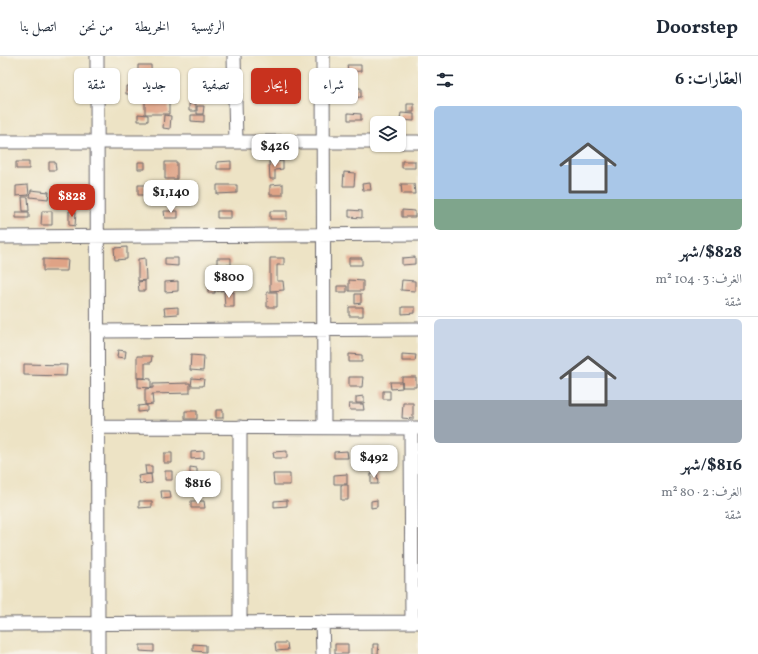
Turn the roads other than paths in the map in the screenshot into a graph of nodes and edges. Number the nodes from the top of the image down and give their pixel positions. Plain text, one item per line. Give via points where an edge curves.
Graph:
1 (97, 56) edge
2 (234, 56) edge
3 (323, 56) edge
4 (0, 142) edge
5 (97, 142) junction
6 (236, 142) junction
7 (324, 142) junction
8 (370, 142) edge
9 (406, 142) edge
10 (418, 142) edge
11 (418, 234) edge
12 (324, 235) junction
13 (0, 237) edge
14 (97, 237) junction
15 (324, 329) junction
16 (418, 329) edge
17 (97, 330) junction
18 (98, 427) junction
19 (240, 427) junction
20 (324, 427) junction
21 (415, 428) edge
22 (322, 622) junction
23 (415, 622) edge
24 (98, 623) junction
25 (240, 623) junction
26 (0, 624) edge
27 (98, 654) edge
28 (323, 654) edge

1 - 5 street
2 - 6 street
3 - 7 street
4 - 5 street
5 - 6 street
5 - 14 street
6 - 7 street
7 - 8 street
7 - 12 street
9 - 10 street
11 - 12 street
12 - 14 street
12 - 15 street
13 - 14 street
14 - 17 street
15 - 16 street
15 - 17 street
15 - 20 street
17 - 18 street
18 - 19 street
18 - 24 street
19 - 20 street
19 - 25 street
20 - 21 street
21 - 23 street
22 - 23 street
22 - 25 street
22 - 28 street
24 - 25 street
24 - 26 street
24 - 27 street

